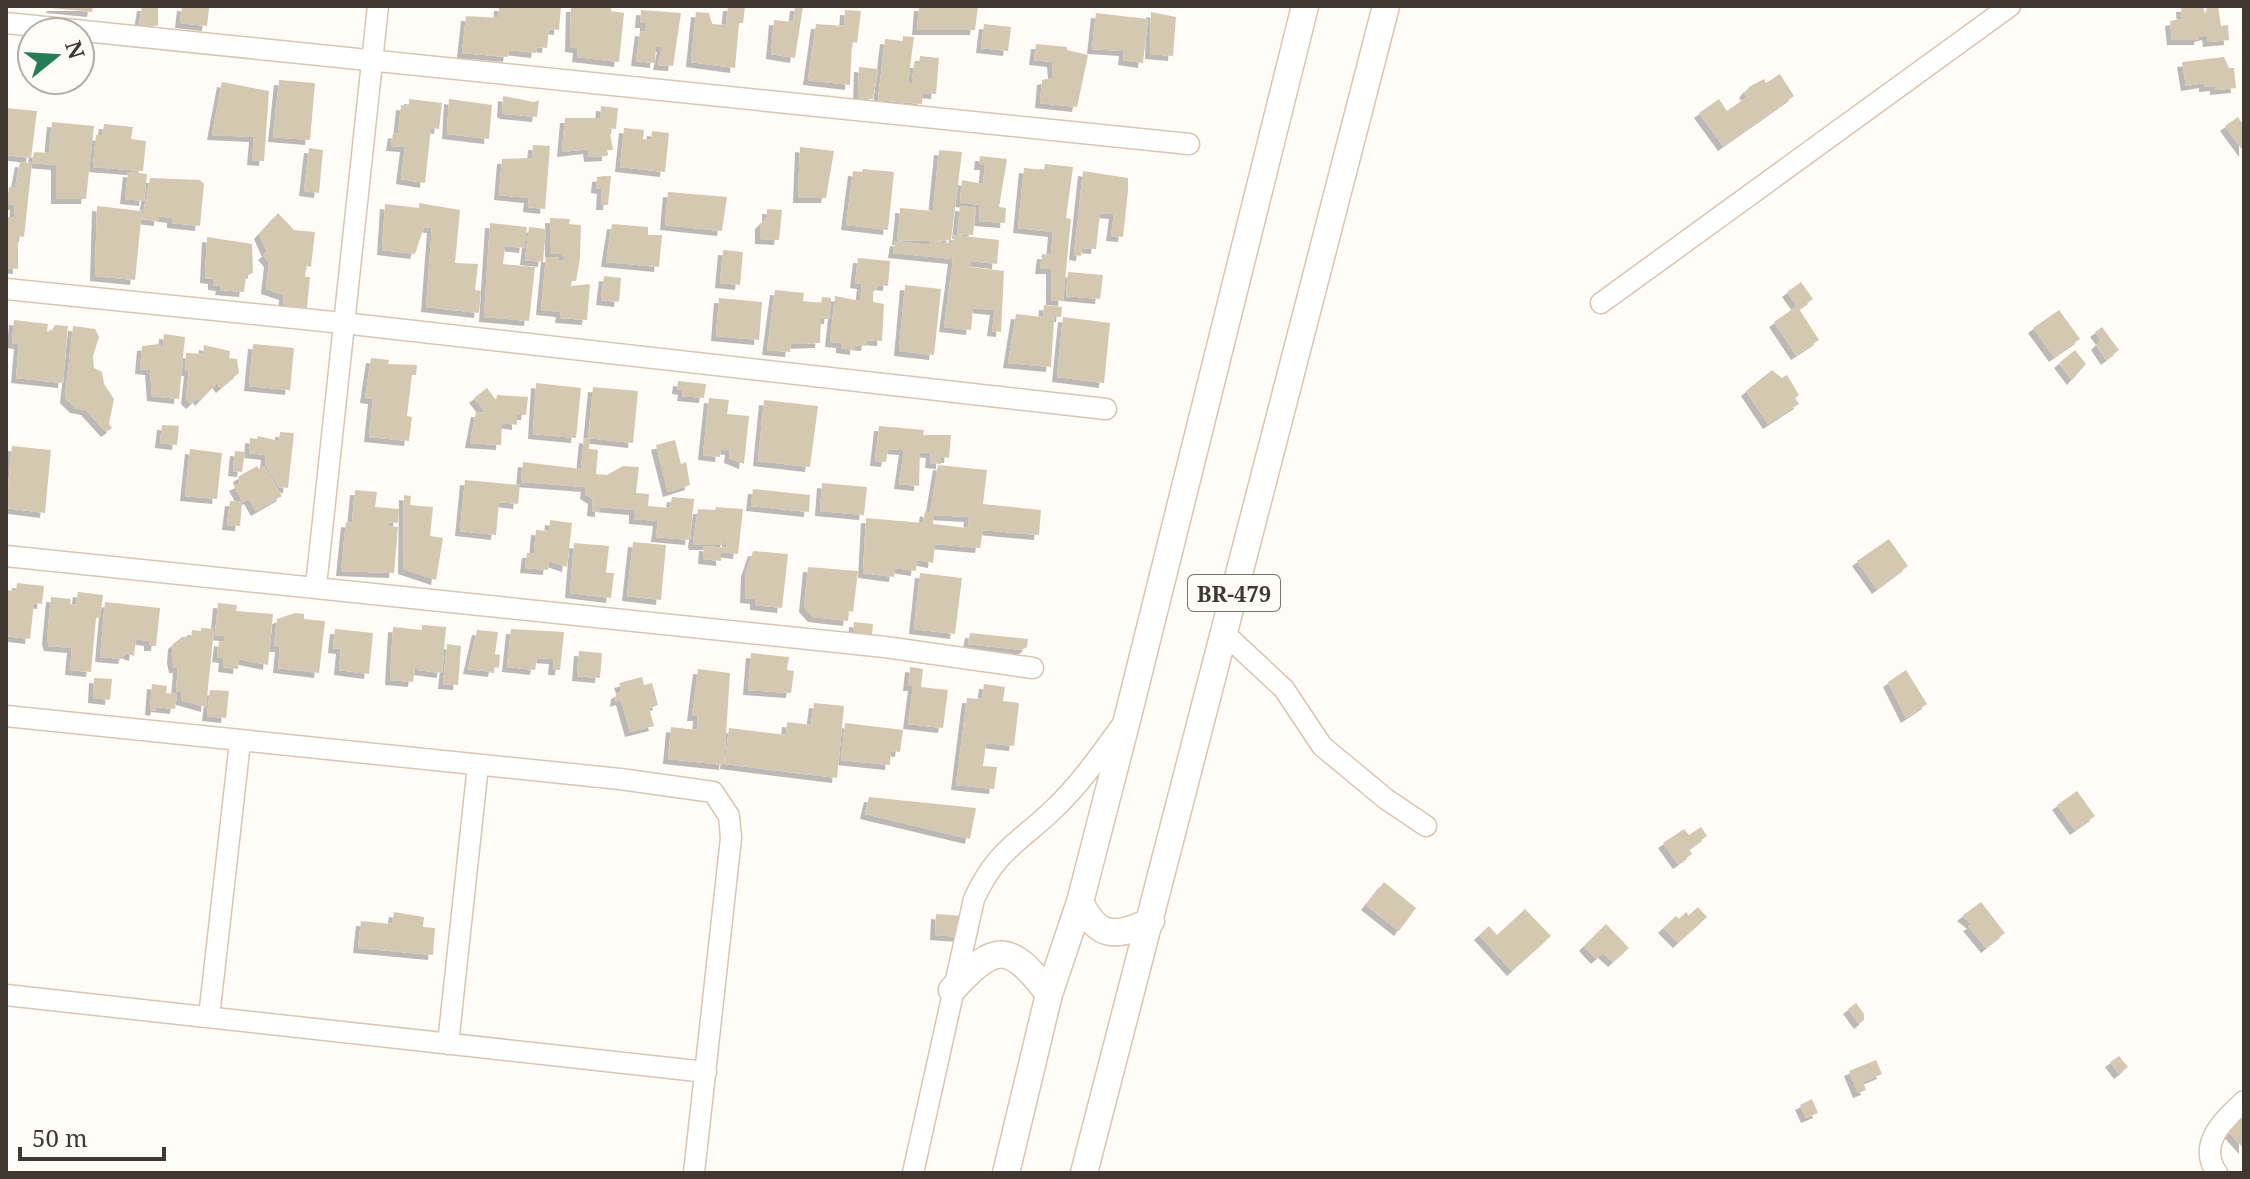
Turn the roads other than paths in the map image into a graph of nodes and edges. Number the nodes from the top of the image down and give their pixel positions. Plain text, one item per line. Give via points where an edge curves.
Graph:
1 (378, 6) edge
2 (1305, 6) edge
3 (1386, 6) edge
4 (2010, 6) edge
5 (6, 23) edge
6 (372, 61) junction
7 (1189, 144) dead end
8 (6, 289) edge
9 (1601, 303) dead end
10 (343, 323) junction
11 (1106, 409) dead end
12 (6, 556) edge
13 (316, 586) junction
14 (1224, 633) junction
15 (1033, 668) dead end
16 (6, 716) edge
17 (1128, 716) junction
18 (240, 742) junction
19 (478, 765) junction
20 (1426, 826) dead end
21 (1080, 902) junction
22 (1151, 921) junction
23 (952, 990) junction
24 (1049, 994) junction
25 (6, 995) edge
26 (209, 1017) junction
27 (448, 1044) junction
28 (706, 1072) junction
29 (2244, 1101) edge
30 (694, 1173) edge
31 (913, 1173) edge
32 (1006, 1173) edge
33 (1084, 1173) edge
34 (2217, 1173) edge

1 - 6 street
2 - 17 main road
3 - 14 main road, BR-479
4 - 9 street
5 - 6 street
6 - 7 street
6 - 10 street
8 - 10 street
10 - 11 street
10 - 13 street
12 - 13 street
13 - 15 street via 869,645
14 - 20 street via 1284,689 1322,746
14 - 22 main road, BR-479
16 - 18 street
17 - 21 main road
17 - 23 street via 1090,770 988,868 974,899
18 - 19 street
18 - 26 street
19 - 27 street
19 - 28 street via 636,781 720,797 731,838
21 - 22 main road via 1090,922 1104,932 1120,933
21 - 24 main road
22 - 33 main road, BR-479
23 - 24 main road via 987,955 1002,953 1018,956
23 - 31 street
24 - 32 main road
25 - 26 street
26 - 27 street
27 - 28 street
28 - 30 street
29 - 34 street via 2211,1139 2208,1152

